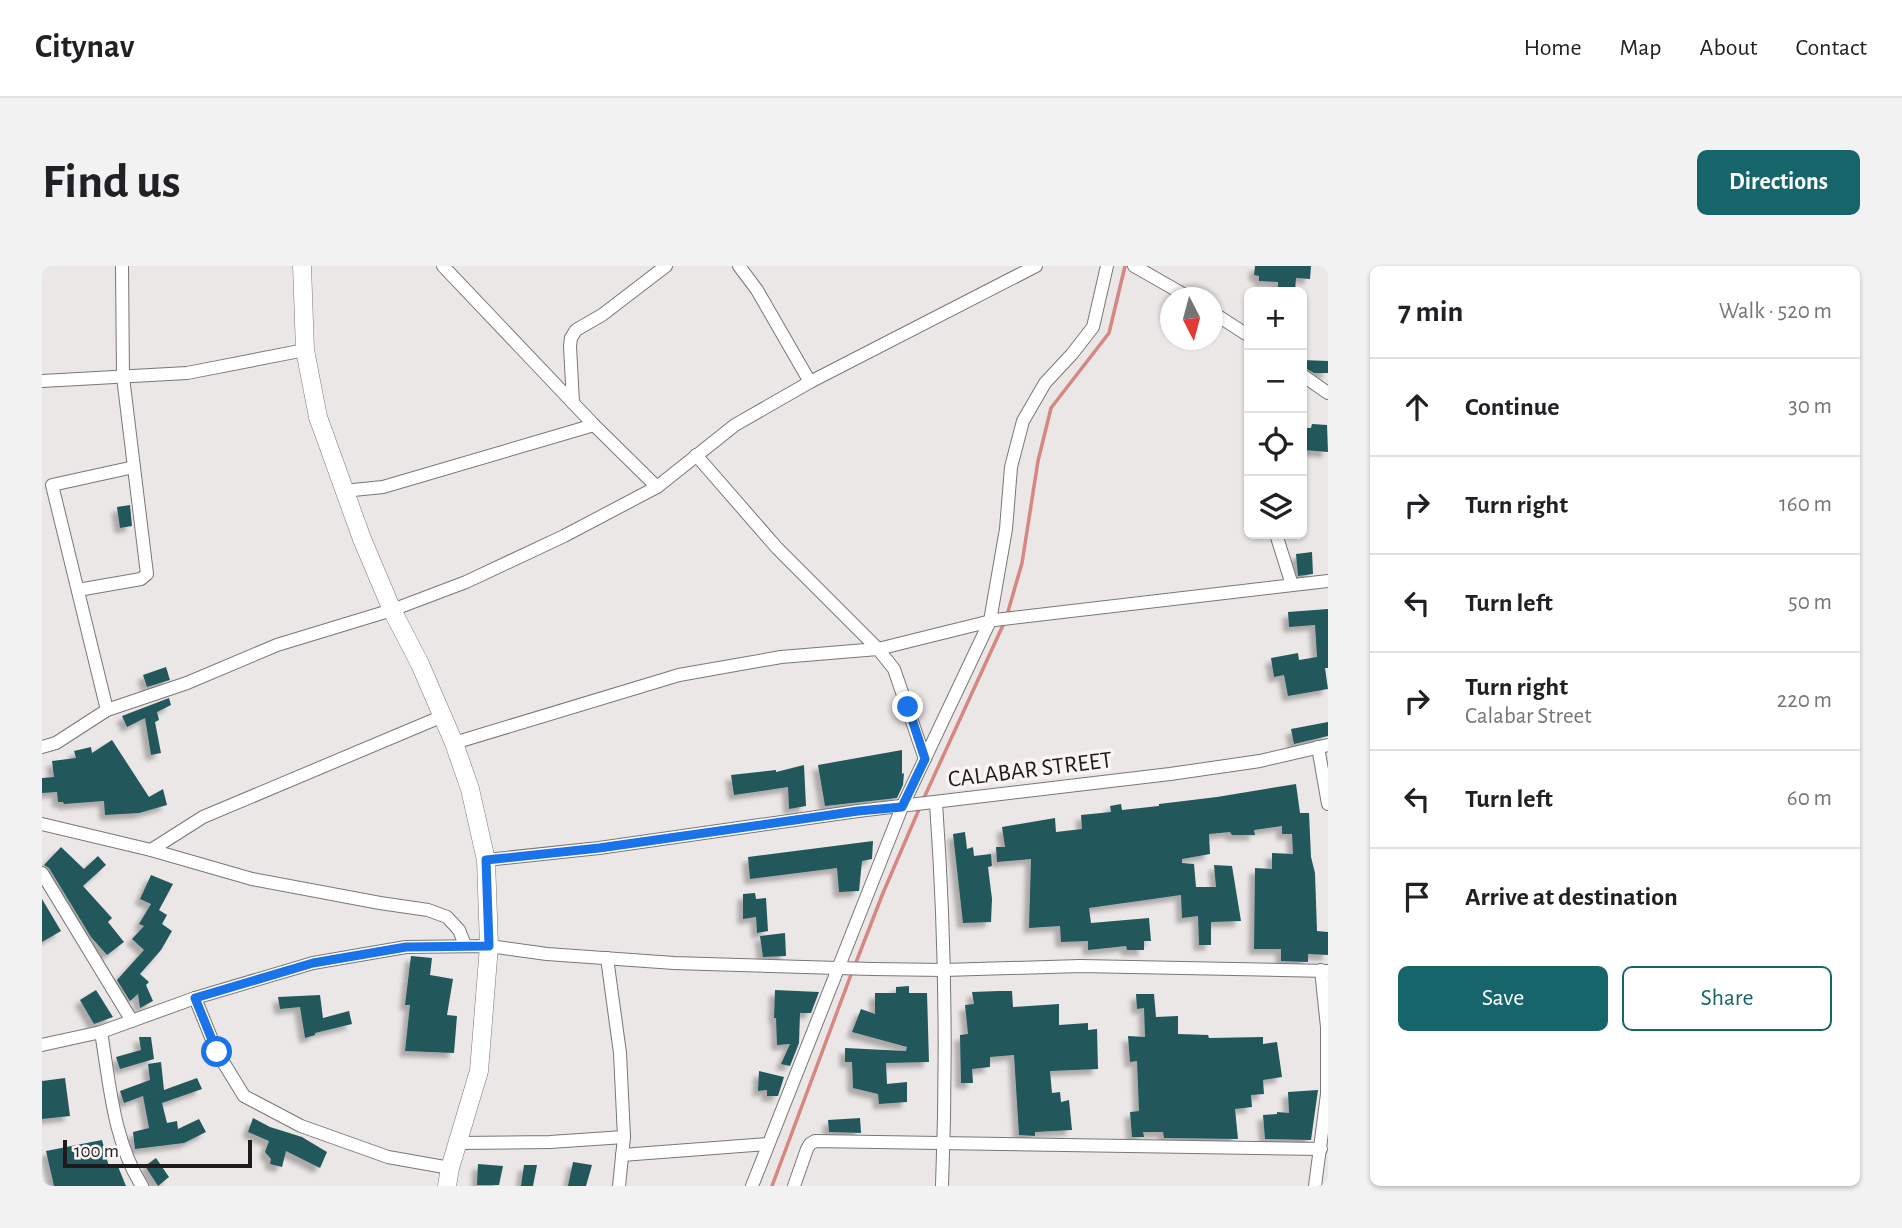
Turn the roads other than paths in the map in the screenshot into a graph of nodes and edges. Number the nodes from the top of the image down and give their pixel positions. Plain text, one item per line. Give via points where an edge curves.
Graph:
1 (122, 266) edge
2 (302, 266) edge
3 (443, 266) edge
4 (666, 266) edge
5 (739, 266) edge
6 (1036, 266) edge
7 (1107, 266) edge
8 (1134, 266) edge
9 (1171, 287) edge
10 (1223, 319) edge
11 (1244, 333) edge
12 (305, 350) junction
13 (123, 377) junction
14 (1307, 378) edge
15 (42, 381) edge
16 (810, 382) junction
17 (1328, 393) edge
18 (573, 402) junction
19 (594, 425) junction
20 (696, 454) junction
21 (134, 467) junction
22 (657, 486) junction
23 (343, 491) junction
24 (1278, 539) edge
25 (1328, 581) edge
26 (1293, 585) junction
27 (78, 590) junction
28 (392, 610) junction
29 (993, 620) junction
30 (878, 649) junction
31 (107, 710) junction
32 (443, 716) junction
33 (454, 743) junction
34 (1323, 746) edge
35 (42, 747) edge
36 (925, 759) junction
37 (936, 803) junction
38 (1328, 804) edge
39 (906, 807) junction
40 (42, 824) edge
41 (151, 850) junction
42 (486, 860) junction
43 (42, 873) edge
44 (465, 945) junction
45 (489, 946) junction
46 (607, 958) junction
47 (842, 967) junction
48 (944, 970) junction
49 (1325, 971) edge
50 (195, 998) junction
51 (132, 1021) junction
52 (101, 1032) junction
53 (42, 1045) edge
54 (624, 1138) junction
55 (458, 1143) junction
56 (768, 1144) junction
57 (943, 1144) junction
58 (1321, 1149) junction
59 (622, 1155) junction
60 (449, 1177) edge
61 (142, 1186) edge
62 (619, 1186) edge
63 (752, 1186) edge
64 (794, 1186) edge
65 (942, 1186) edge
66 (1315, 1186) edge

1 - 13 street
2 - 12 street
3 - 18 street
4 - 18 street via 576,330 570,346
5 - 16 street
6 - 16 street
7 - 29 street via 1093,327 1045,383 1023,421 1011,467
8 - 9 street
10 - 11 street
12 - 13 street via 187,373
12 - 23 street via 317,417
13 - 15 street
13 - 21 street
14 - 17 street
16 - 20 street via 735,425
18 - 19 street
19 - 22 street
19 - 23 street via 383,486
20 - 22 street
20 - 30 street via 778,548
21 - 27 street via 147,574 141,579
21 - 27 street via 52,485
22 - 28 street via 564,537
23 - 28 street
24 - 26 street
25 - 26 street
26 - 29 street
27 - 31 street
28 - 31 street via 277,645
28 - 32 street
29 - 30 street
29 - 36 street
30 - 33 street via 781,657 679,675
30 - 36 street via 894,669
31 - 35 street
32 - 33 street
32 - 41 street via 214,812
33 - 42 street
34 - 37 street, CALABAR STREET via 1260,761
34 - 38 street
36 - 39 street
37 - 39 street, CALABAR STREET
37 - 48 street
39 - 42 street, CALABAR STREET
39 - 47 street
40 - 41 street
41 - 44 street via 251,879 428,909 447,917
42 - 45 street
43 - 51 street
44 - 45 street
44 - 50 street via 406,947 313,963
45 - 46 street
45 - 55 street via 479,1071
46 - 47 street
46 - 54 street via 620,1054
47 - 48 street
47 - 56 street
48 - 49 street via 1080,966
48 - 57 street
49 - 58 street via 1327,1094
50 - 51 street
50 - 60 street via 217,1052 244,1096 301,1126
51 - 52 street
52 - 53 street
52 - 61 street via 118,1135
54 - 55 street
54 - 59 street
55 - 60 street
56 - 59 street
56 - 63 street
57 - 58 street
57 - 64 street via 816,1141 807,1149
57 - 65 street
58 - 66 street
59 - 62 street

